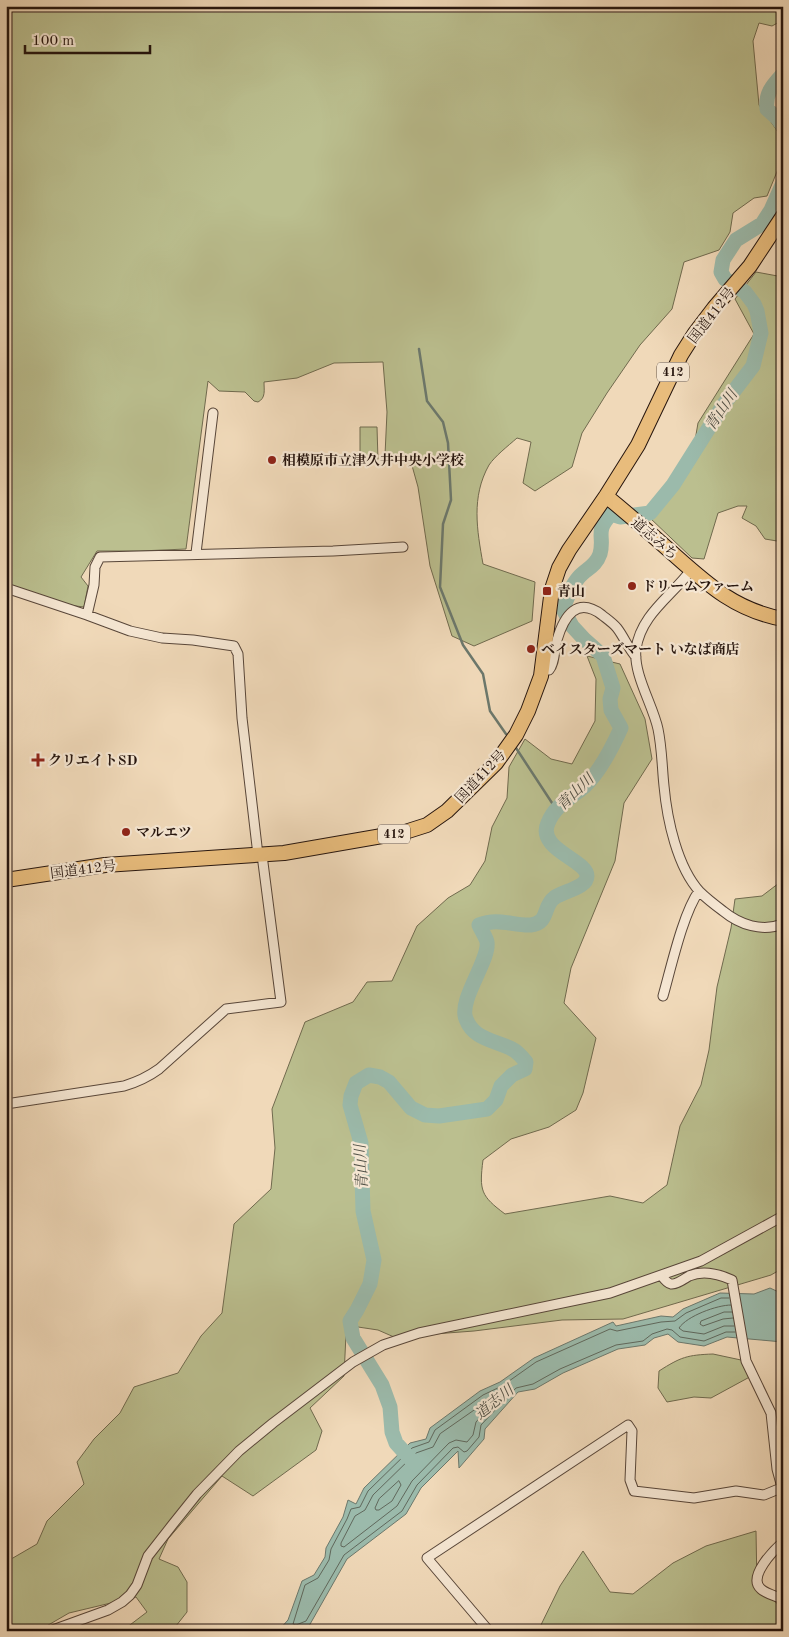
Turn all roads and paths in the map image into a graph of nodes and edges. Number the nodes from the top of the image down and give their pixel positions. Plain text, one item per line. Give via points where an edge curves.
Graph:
1 (783, 216) edge
2 (213, 413) dead end
3 (606, 496) junction
4 (403, 547) dead end
5 (196, 553) junction
6 (691, 570) junction
7 (6, 588) edge
8 (87, 614) junction
9 (783, 619) edge
10 (636, 657) junction
11 (542, 669) junction
12 (260, 855) junction
13 (6, 880) edge
14 (699, 891) junction
15 (783, 924) edge
16 (663, 996) dead end
17 (6, 1104) edge
18 (783, 1216) edge
19 (662, 1276) junction
20 (782, 1489) edge
21 (783, 1542) edge
22 (783, 1599) edge
23 (50, 1631) edge
24 (489, 1631) edge

1 - 3 highway, 国道412号 / 412 via 762,250 681,355 638,445
2 - 5 street
3 - 6 highway, 道志みち
3 - 11 highway, 国道412号 / 412 via 559,568 552,589
4 - 5 street
5 - 8 street via 100,557 95,567
6 - 9 highway, 道志みち via 734,603 759,614
6 - 10 street via 650,615 640,636
7 - 8 street
8 - 12 street via 130,631 234,646 238,654 242,718
10 - 11 street via 614,624 591,608 582,606 569,614 560,631 552,665 549,670
10 - 14 street via 657,727 665,795 675,840 684,868
11 - 12 highway, 国道412号 / 412 via 528,711 496,763 447,811 427,825 405,832
12 - 13 highway, 国道412号 / 412 via 105,865
12 - 17 street via 281,1002 226,1009 159,1070 137,1082
14 - 15 street via 736,921 760,928
14 - 16 street via 684,925
18 - 19 street via 701,1261
19 - 20 street via 666,1282 674,1284 704,1272 732,1280 746,1361 771,1413
19 - 23 street via 598,1297 411,1336 368,1352 273,1423 218,1472 148,1556 137,1585 127,1598 108,1610
20 - 24 street via 764,1495 736,1491 694,1498 634,1491 630,1480 632,1430 628,1425 427,1558
21 - 22 street via 762,1565 757,1583 762,1590

